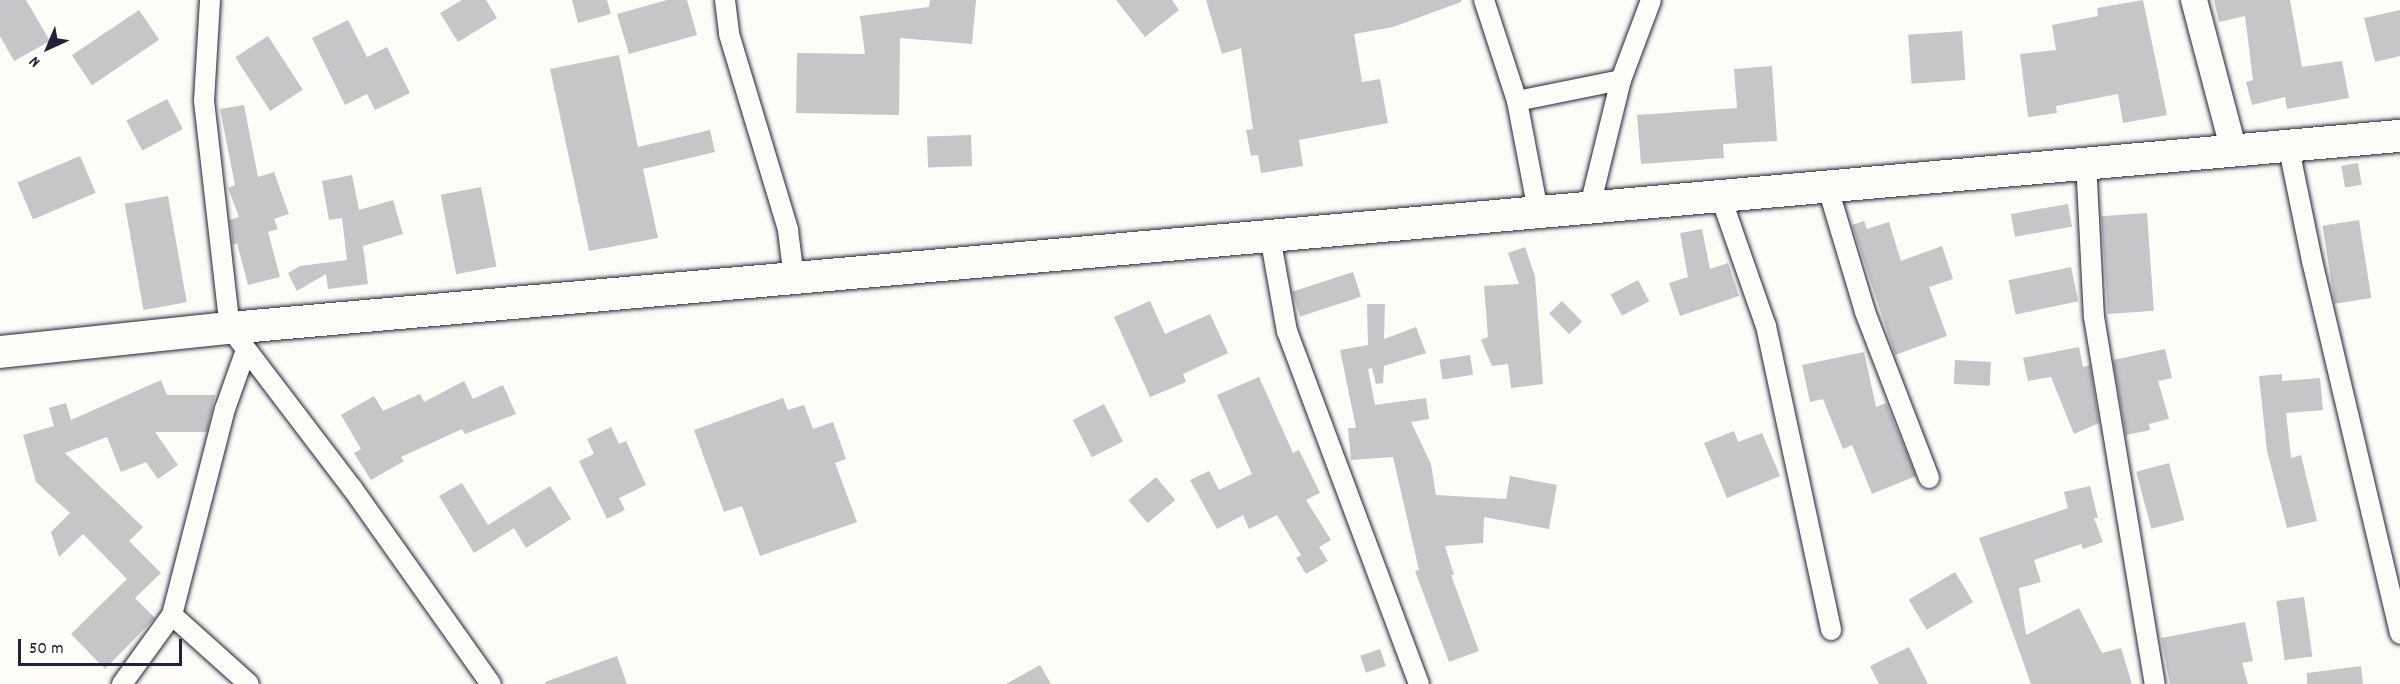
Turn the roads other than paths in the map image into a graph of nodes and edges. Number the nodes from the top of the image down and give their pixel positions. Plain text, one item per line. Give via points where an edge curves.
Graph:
1 (210, 0) edge
2 (725, 0) edge
3 (1484, 0) edge
4 (1651, 0) edge
5 (2194, 0) edge
6 (1621, 80) junction
7 (1517, 101) junction
8 (2400, 136) edge
9 (2288, 144) junction
10 (2233, 148) junction
11 (2086, 162) junction
12 (1827, 185) junction
13 (1720, 195) junction
14 (1590, 206) junction
15 (1538, 211) junction
16 (1269, 236) junction
17 (794, 279) junction
18 (238, 339) junction
19 (0, 352) edge
20 (1929, 478) dead end
21 (172, 615) junction
22 (1831, 630) dead end
23 (2400, 634) edge
24 (122, 684) edge
25 (249, 684) edge
26 (491, 684) edge
27 (1419, 684) edge
28 (2155, 684) edge

1 - 18 street via 204,101
2 - 17 street via 729,34 788,230
3 - 7 street
4 - 6 street
5 - 10 street
6 - 7 street
6 - 14 street
7 - 15 street
8 - 9 main road
9 - 10 main road
9 - 23 street
10 - 11 main road
11 - 12 main road
11 - 28 street via 2094,317
12 - 13 main road
12 - 20 street via 1865,312
13 - 14 main road
13 - 22 street via 1766,326
14 - 15 main road
15 - 16 main road
16 - 17 main road
16 - 27 street via 1287,331 1409,648
17 - 18 main road
18 - 19 main road
18 - 21 street via 225,409
18 - 26 street via 352,488
21 - 24 street
21 - 25 street

